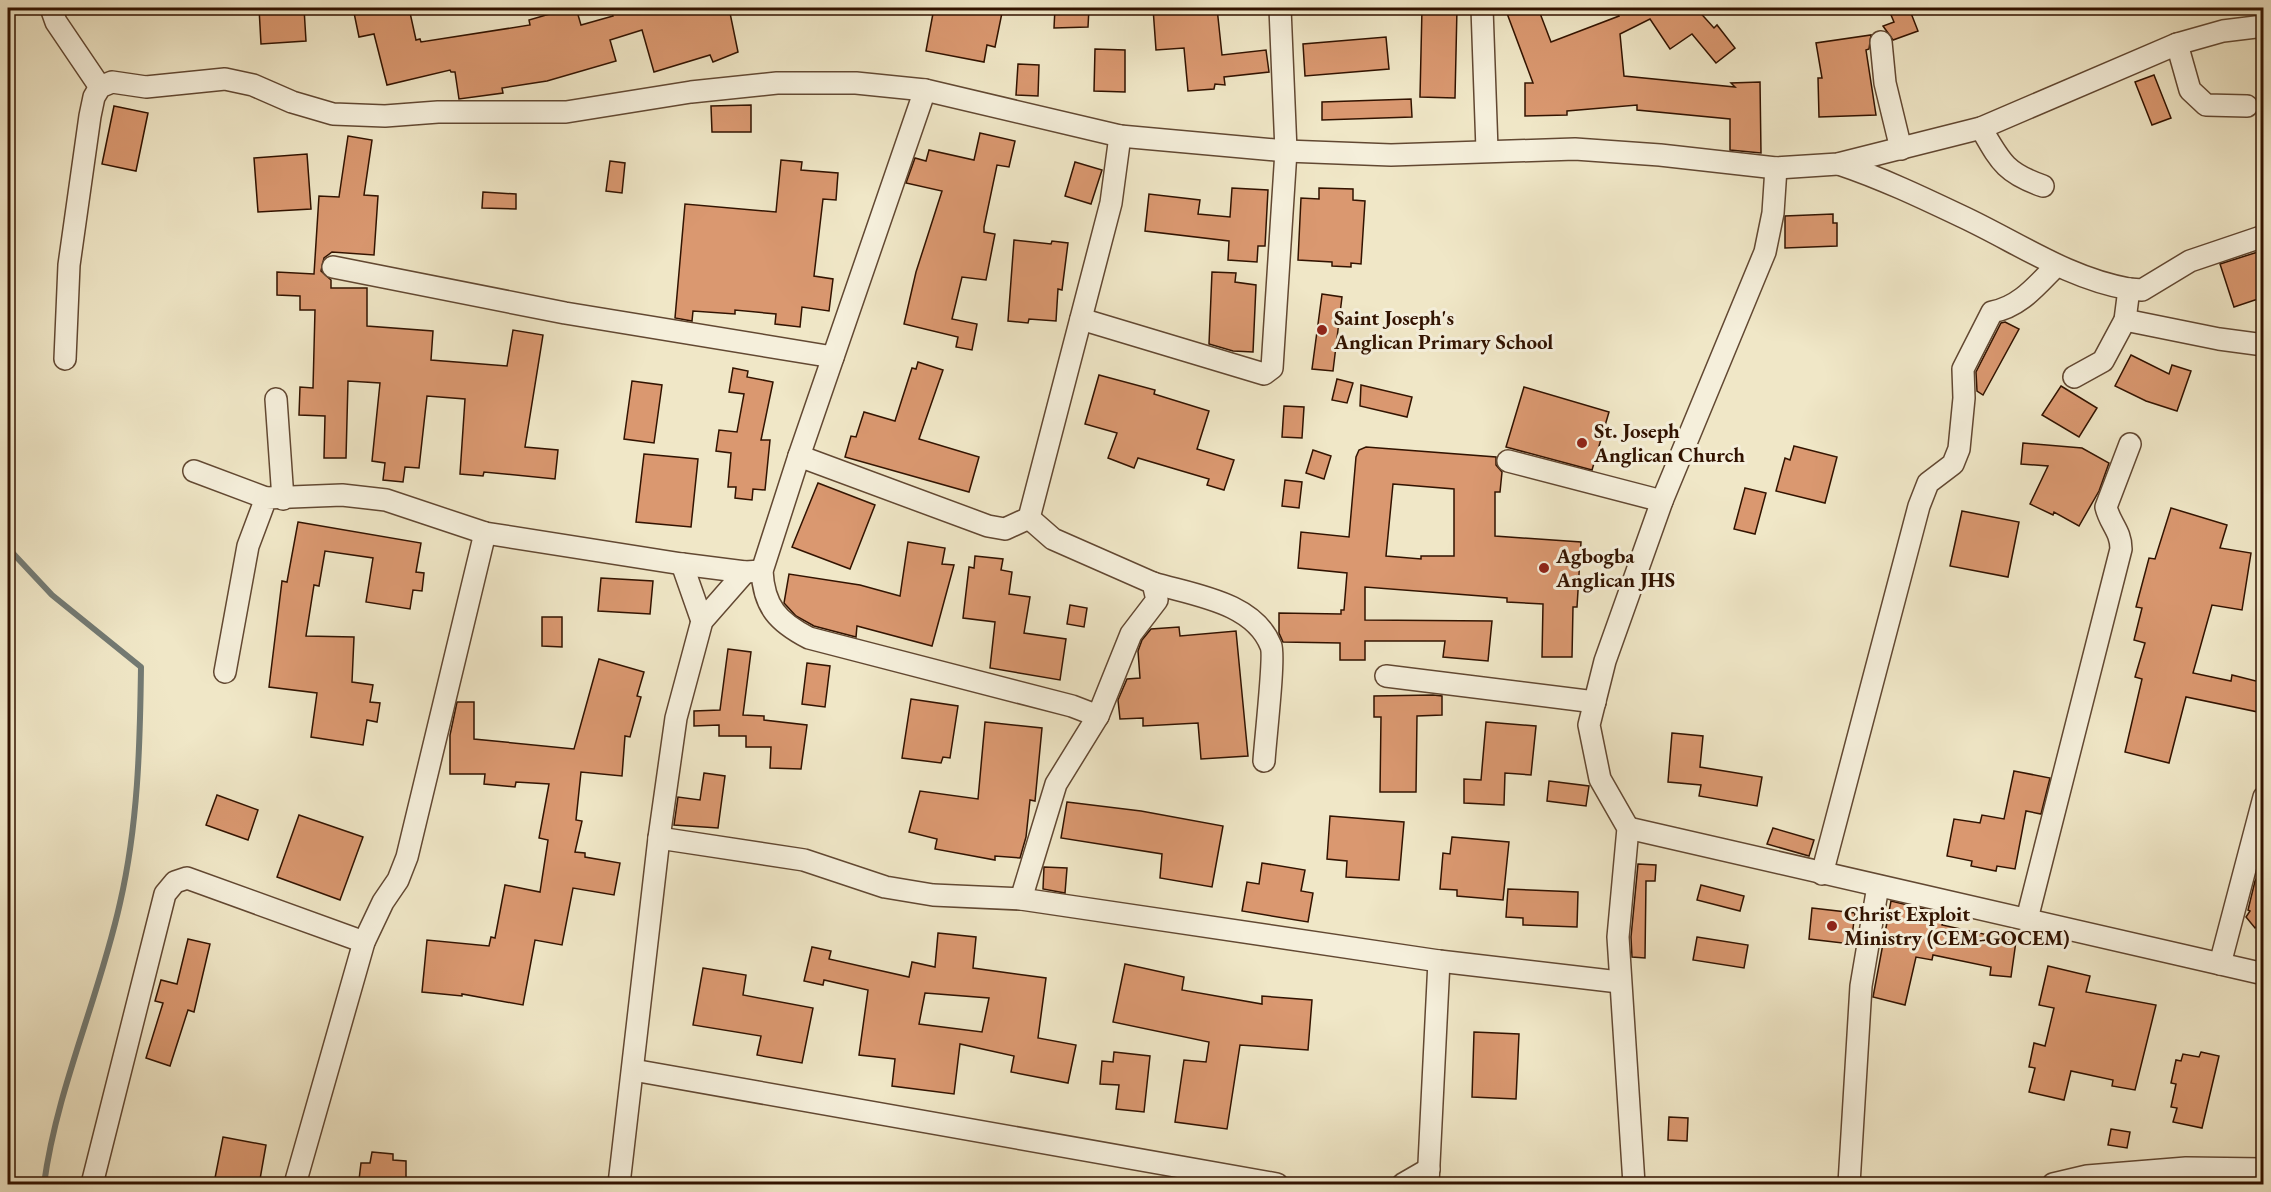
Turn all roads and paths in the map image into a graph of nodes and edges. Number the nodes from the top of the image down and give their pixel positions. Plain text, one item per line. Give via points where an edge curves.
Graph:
1 (51, 8) edge
2 (1280, 8) edge
3 (1482, 8) edge
4 (2264, 26) edge
5 (1881, 42) dead end
6 (2177, 44) junction
7 (100, 87) junction
8 (925, 90) junction
9 (2247, 106) dead end
10 (1981, 128) junction
11 (1120, 136) junction
12 (1901, 148) junction
13 (1487, 150) junction
14 (1286, 151) junction
15 (1838, 164) junction
16 (1776, 168) junction
17 (2043, 186) dead end
18 (2264, 236) edge
19 (2056, 266) junction
20 (333, 267) dead end
21 (2129, 289) junction
22 (1081, 319) junction
23 (2125, 320) junction
24 (2264, 345) edge
25 (833, 357) junction
26 (64, 359) dead end
27 (2074, 376) dead end
28 (276, 399) dead end
29 (2130, 444) dead end
30 (799, 456) junction
31 (1508, 460) dead end
32 (194, 471) dead end
33 (275, 499) junction
34 (1662, 501) junction
35 (1029, 518) junction
36 (485, 532) junction
37 (682, 564) junction
38 (754, 572) junction
39 (1153, 583) junction
40 (702, 621) junction
41 (225, 672) dead end
42 (1386, 676) dead end
43 (1595, 702) junction
44 (1098, 716) junction
45 (1264, 761) dead end
46 (2264, 797) edge
47 (1628, 828) junction
48 (659, 838) junction
49 (1822, 874) junction
50 (1878, 886) junction
51 (1021, 899) junction
52 (2027, 919) junction
53 (364, 942) junction
54 (1439, 961) junction
55 (2220, 964) junction
56 (2264, 974) edge
57 (1619, 982) junction
58 (633, 1070) junction
59 (2264, 1169) edge
60 (1429, 1177) edge
61 (92, 1185) edge
62 (295, 1185) edge
63 (619, 1185) edge
64 (1277, 1185) edge
65 (1403, 1185) edge
66 (1634, 1185) edge
67 (1849, 1185) edge
68 (2053, 1185) edge

1 - 7 street via 56,22
2 - 14 street
3 - 13 street
4 - 6 street via 2223,31
5 - 12 street via 1885,83
6 - 9 street via 2190,90 2206,105
6 - 10 street
7 - 8 street via 112,82 146,87 225,79 333,114 385,116 566,112 691,92 777,84 856,84
7 - 26 street via 90,116 69,265
8 - 11 street
8 - 25 street
10 - 12 street
10 - 17 street via 2002,165
11 - 14 street
11 - 22 street via 1111,203
12 - 15 street
13 - 14 street via 1392,154
13 - 16 street via 1575,149 1660,154
14 - 22 street via 1272,368 1268,373
15 - 16 street
15 - 19 street via 1961,216
16 - 34 street via 1765,252
18 - 21 street via 2190,261 2142,290
19 - 21 street
19 - 49 street via 2026,296 2006,309 1992,312 1963,369 1959,449 1953,464 1928,483 1919,506
20 - 25 street via 565,314
21 - 23 street
22 - 35 street
23 - 24 street
23 - 27 street via 2103,361
25 - 30 street
28 - 33 street
29 - 52 street via 2106,507 2118,529 2121,549
30 - 35 street via 987,526 1005,529
30 - 38 street
31 - 34 street
32 - 33 street
33 - 36 street via 342,495 386,500
33 - 41 street via 248,546
34 - 43 street via 1605,661
35 - 39 street via 1053,539
36 - 37 street
36 - 53 street via 407,857
37 - 38 street
37 - 40 street
38 - 40 street
38 - 44 street via 771,609 788,627 809,638
39 - 44 street via 1157,600 1131,634
39 - 45 street via 1224,604 1258,624 1272,648
40 - 48 street via 676,718
42 - 43 street
43 - 47 street via 1589,725 1600,778
44 - 51 street via 1056,784
46 - 55 street
47 - 49 street
47 - 57 street via 1618,936
48 - 51 street via 804,860 885,887 933,895
48 - 58 street
49 - 50 street
50 - 52 street
50 - 67 street via 1861,986
51 - 54 street
52 - 55 street
53 - 61 street via 187,878 175,882 165,894
53 - 62 street
54 - 57 street
54 - 60 street
55 - 56 street
57 - 66 street
58 - 63 street
58 - 64 street
59 - 68 street via 2186,1168 2087,1176
60 - 65 street

